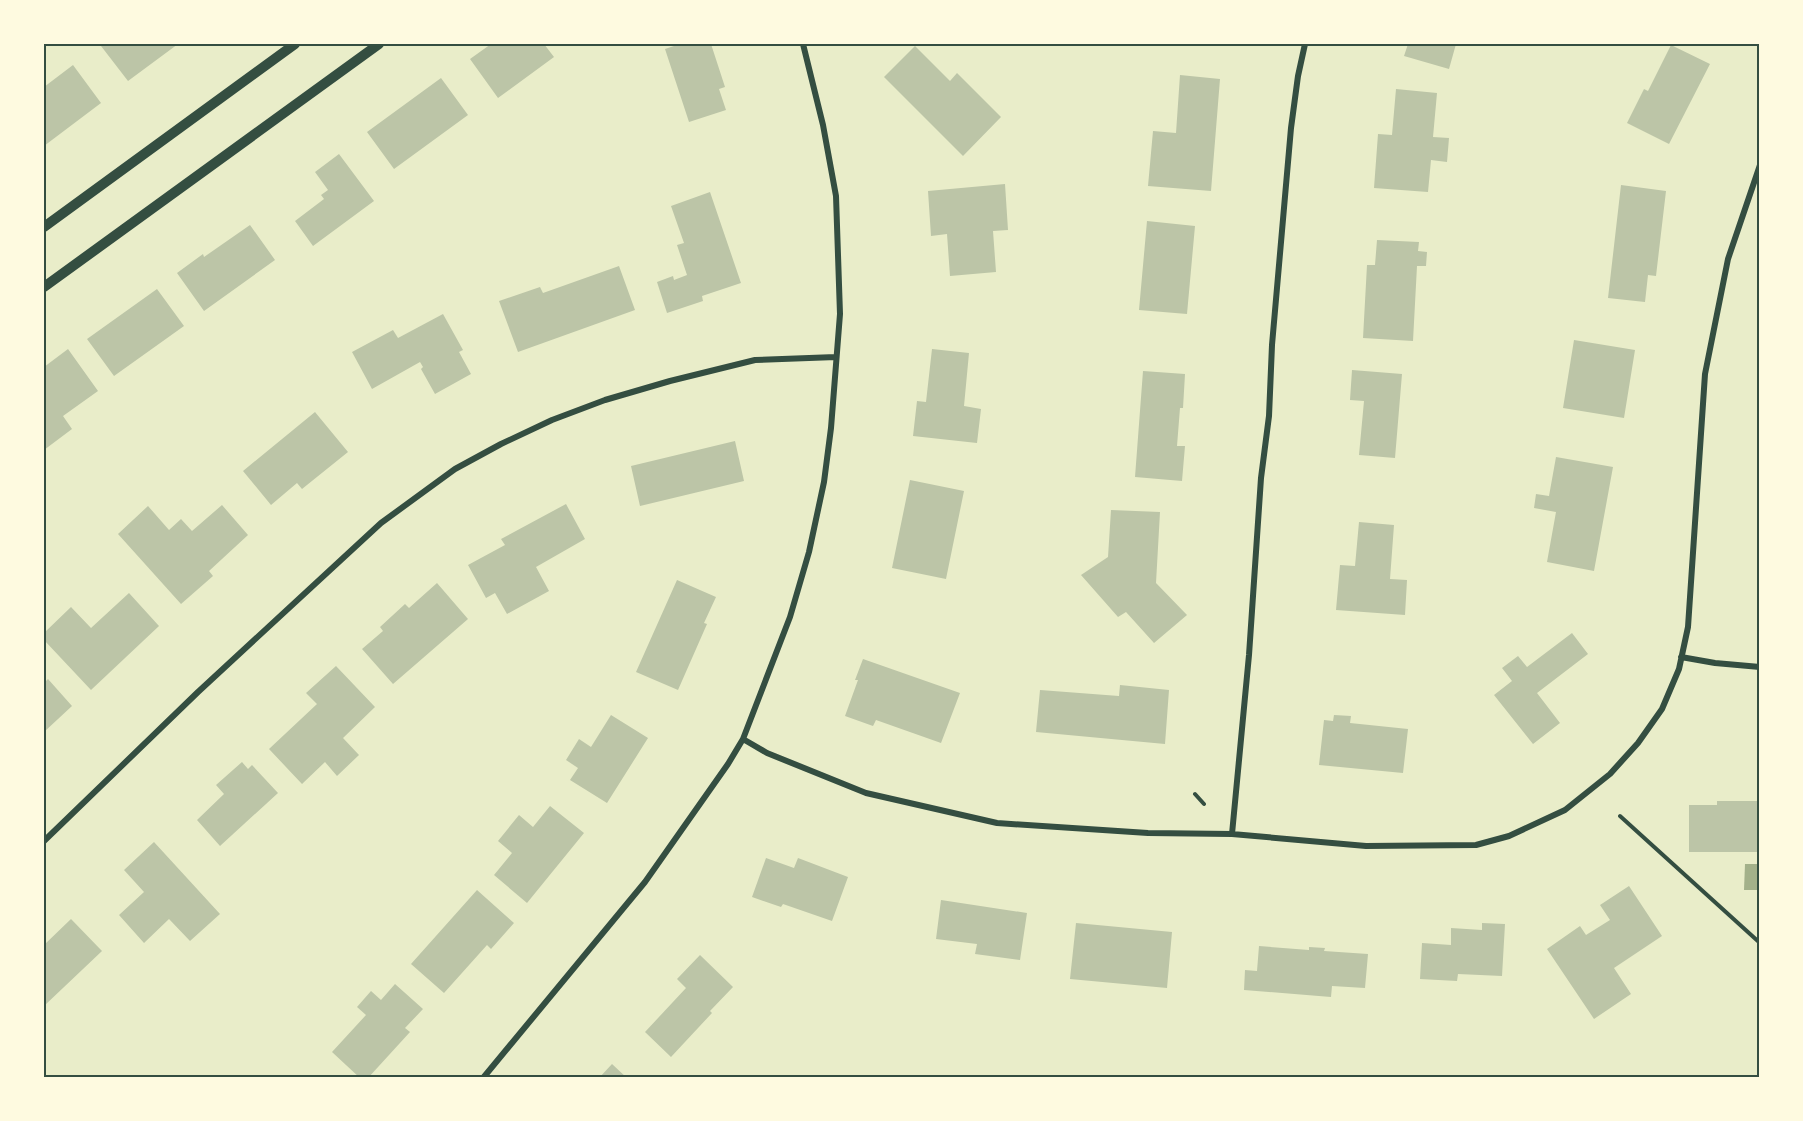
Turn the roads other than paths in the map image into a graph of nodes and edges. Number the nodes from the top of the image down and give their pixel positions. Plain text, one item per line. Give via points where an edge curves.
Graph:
1 (295, 44) edge
2 (379, 44) edge
3 (803, 44) edge
4 (1305, 44) edge
5 (1760, 165) edge
6 (44, 227) edge
7 (44, 287) edge
8 (836, 357) junction
9 (1681, 657) junction
10 (1760, 667) edge
11 (743, 739) junction
12 (1233, 834) junction
13 (44, 841) edge
14 (483, 1077) edge

1 - 6 street
2 - 7 street
3 - 8 street via 824,124 836,196 840,314
4 - 12 street via 1290,139
5 - 9 street via 1728,259 1706,374 1688,627
8 - 11 street via 825,482 809,552 790,617
8 - 13 street via 755,360 605,400 552,420 455,469 381,523
9 - 10 street
9 - 12 street via 1662,709 1610,774 1565,810 1509,836 1476,844 1366,846
11 - 12 street via 866,794 997,823
11 - 14 street via 645,882

